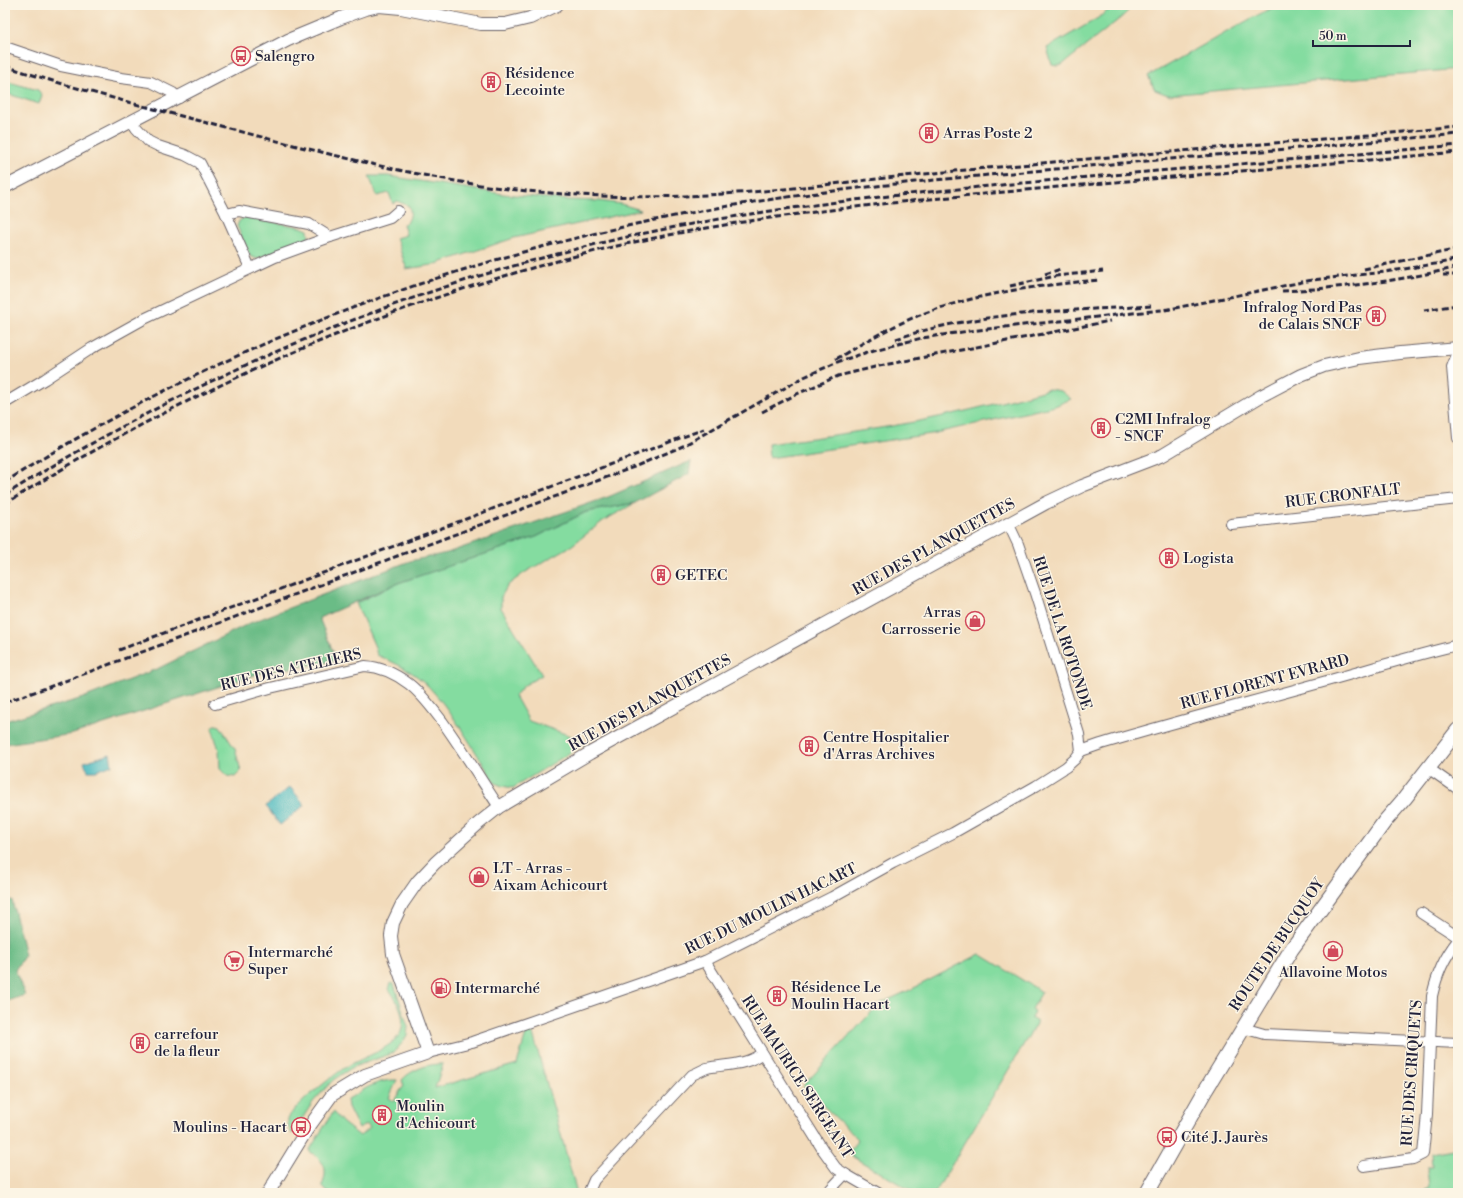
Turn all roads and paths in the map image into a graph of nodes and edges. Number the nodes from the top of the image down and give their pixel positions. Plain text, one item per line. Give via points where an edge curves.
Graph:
1 (557, 5) edge
2 (5, 47) edge
3 (179, 98) junction
4 (132, 121) junction
5 (5, 187) edge
6 (398, 211) dead end
7 (226, 214) junction
8 (330, 237) junction
9 (250, 268) junction
10 (1458, 348) edge
11 (1458, 352) edge
12 (5, 403) edge
13 (1458, 438) edge
14 (1458, 499) edge
15 (1231, 524) dead end
16 (1009, 525) junction
17 (1458, 644) edge
18 (215, 704) dead end
19 (1458, 730) edge
20 (1081, 751) junction
21 (1428, 768) junction
22 (1458, 789) edge
23 (500, 807) junction
24 (1421, 913) dead end
25 (1458, 939) edge
26 (705, 961) junction
27 (1244, 1026) junction
28 (1430, 1042) junction
29 (1458, 1043) edge
30 (428, 1053) junction
31 (762, 1053) junction
32 (1364, 1166) dead end
33 (844, 1174) junction
34 (268, 1193) edge
35 (592, 1193) edge
36 (827, 1193) edge
37 (878, 1193) edge
38 (1147, 1193) edge

1 - 3 street via 530,18 505,24 481,24 401,8 379,6 366,9 288,40
2 - 3 street via 61,66 151,82
3 - 4 street
4 - 5 street
4 - 7 street via 148,141 200,163
6 - 8 street via 390,218
7 - 8 street via 239,211 309,224
7 - 9 street
8 - 9 street
9 - 12 street via 144,319 92,348
10 - 16 street, RUE DES PLANQUETTES via 1359,358 1324,366 1301,375 1163,455 1082,486
11 - 13 street via 1452,367
14 - 15 street, RUE CRONFALT
16 - 20 street, RUE DE LA ROTONDE via 1034,593 1077,729
16 - 23 street, RUE DES PLANQUETTES via 590,753
17 - 20 street, RUE FLORENT EVRARD
18 - 23 street, RUE DES ATELIERS via 365,666 386,671 410,684 431,706
19 - 21 main road, ROUTE DE BUCQUOY
20 - 26 street, RUE DU MOULIN HACART via 1066,767 967,825
21 - 22 street
21 - 27 main road, ROUTE DE BUCQUOY via 1384,821 1291,950
23 - 30 street, RUE DES PLANQUETTES via 454,845 418,881 393,923 393,954
24 - 25 street
25 - 28 street, RUE DES CRIQUETS via 1437,977 1432,996
26 - 30 street, RUE DU MOULIN HACART via 472,1042
26 - 31 street, RUE MAURICE SERGEANT
27 - 28 street via 1264,1034
27 - 38 main road, ROUTE DE BUCQUOY
28 - 29 street
28 - 32 street, RUE DES CRIQUETS via 1423,1154 1413,1159
30 - 34 street via 365,1075 332,1095 310,1125
31 - 33 street, RUE MAURICE SERGEANT via 823,1150 836,1168
31 - 35 street via 743,1063 705,1069 692,1075 594,1180 590,1189
33 - 36 street
33 - 37 street, RUE MAURICE SERGEANT

